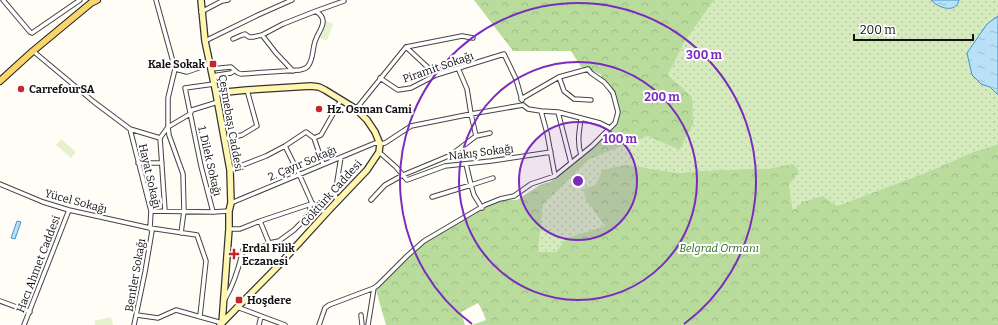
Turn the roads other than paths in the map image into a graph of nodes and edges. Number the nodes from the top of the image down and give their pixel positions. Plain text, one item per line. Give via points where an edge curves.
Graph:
1 (3, 0) edge
2 (80, 0) edge
3 (156, 0) edge
4 (200, 0) edge
5 (222, 0) edge
6 (228, 0) edge
7 (292, 0) edge
8 (93, 1) edge
9 (344, 1) edge
10 (74, 5) junction
11 (316, 11) junction
12 (201, 12) junction
13 (80, 13) junction
14 (262, 35) junction
15 (473, 38) dead end
16 (233, 39) dead end
17 (204, 41) junction
18 (406, 47) junction
19 (33, 51) junction
20 (210, 66) junction
21 (458, 68) junction
22 (175, 69) junction
23 (234, 71) junction
24 (293, 71) junction
25 (436, 75) junction
26 (212, 76) junction
27 (559, 77) junction
28 (380, 78) junction
29 (0, 81) edge
30 (214, 84) junction
31 (247, 90) junction
32 (216, 93) junction
33 (521, 99) junction
34 (340, 100) junction
35 (591, 100) dead end
36 (218, 102) junction
37 (523, 105) junction
38 (356, 109) junction
39 (540, 111) junction
40 (558, 112) junction
41 (190, 114) junction
42 (471, 114) junction
43 (580, 118) junction
44 (168, 128) junction
45 (610, 128) junction
46 (130, 129) junction
47 (490, 133) dead end
48 (476, 136) junction
49 (160, 138) junction
50 (314, 138) junction
51 (225, 139) junction
52 (380, 144) junction
53 (285, 146) junction
54 (379, 152) junction
55 (551, 152) junction
56 (581, 155) junction
57 (341, 157) junction
58 (138, 163) junction
59 (162, 163) junction
60 (572, 163) junction
61 (324, 164) junction
62 (466, 164) junction
63 (230, 170) junction
64 (299, 174) junction
65 (403, 175) junction
66 (555, 176) junction
67 (493, 178) dead end
68 (0, 184) edge
69 (471, 185) junction
70 (432, 197) dead end
71 (371, 200) dead end
72 (337, 202) junction
73 (231, 203) junction
74 (311, 204) junction
75 (482, 208) junction
76 (69, 210) junction
77 (151, 211) junction
78 (165, 211) junction
79 (184, 211) junction
80 (229, 211) junction
81 (213, 212) junction
82 (326, 213) junction
83 (260, 221) junction
84 (150, 228) junction
85 (229, 229) junction
86 (181, 233) junction
87 (269, 243) junction
88 (374, 288) junction
89 (0, 301) edge
90 (224, 301) junction
91 (237, 308) junction
92 (30, 312) junction
93 (137, 315) junction
94 (361, 315) dead end
95 (200, 316) junction
96 (261, 316) junction
97 (221, 324) edge
98 (24, 325) edge
99 (134, 325) edge
100 (259, 325) edge
101 (285, 325) edge
102 (319, 325) edge
103 (362, 325) edge
104 (368, 325) edge

1 - 10 street via 30,32 35,32
2 - 10 street
3 - 22 street
4 - 12 main road, Çeşmebaşı Caddesi
5 - 6 street
5 - 12 street
7 - 17 street
8 - 13 main road
9 - 11 street
10 - 13 street
11 - 14 street
11 - 24 street via 323,22 315,40 309,65 305,69
12 - 17 main road, Çeşmebaşı Caddesi
13 - 19 main road
14 - 16 street via 242,35
14 - 24 street
15 - 18 street via 462,36
17 - 20 main road, Çeşmebaşı Caddesi
18 - 25 street
18 - 28 street
19 - 29 main road
19 - 46 street
20 - 22 street via 188,72
20 - 23 street via 233,68
20 - 26 main road, Çeşmebaşı Caddesi
21 - 25 street, Piramit Sokağı
21 - 33 street, Piramit Sokağı via 504,54 516,79
21 - 42 street via 467,89
22 - 44 street via 168,98
23 - 24 street via 241,74
23 - 26 street
25 - 28 street, Piramit Sokağı via 411,88 398,90
26 - 30 main road, Çeşmebaşı Caddesi
27 - 33 street
27 - 35 street via 564,90 574,99
27 - 45 street via 588,70 601,79 612,93 618,112
28 - 38 street
30 - 32 main road, Çeşmebaşı Caddesi
30 - 41 street, 1. Dilek Sokağı via 185,88
31 - 32 main road
31 - 34 main road via 311,86 325,90
31 - 51 street via 257,126 242,135
32 - 36 main road, Çeşmebaşı Caddesi
33 - 37 street
34 - 38 main road
34 - 50 street via 321,135
36 - 41 street via 192,110
36 - 51 main road, Çeşmebaşı Caddesi
37 - 39 street via 528,109
37 - 42 street
38 - 52 main road via 367,120
39 - 40 street
39 - 55 street
40 - 43 street
40 - 60 street
41 - 44 street
41 - 81 street, 1. Dilek Sokağı
42 - 48 street
42 - 52 street via 411,126
43 - 45 street
43 - 56 street via 578,139
44 - 49 street
44 - 79 street via 183,174
45 - 56 street
46 - 49 street
46 - 58 street, Hayat Sokağı
47 - 48 street
48 - 65 street via 451,154
49 - 59 street
50 - 53 street via 306,132
50 - 61 street
51 - 63 main road, Çeşmebaşı Caddesi
52 - 54 main road, Göktürk Caddesi
52 - 57 street, 2. Çayır Sokağı via 375,143
53 - 63 street
53 - 64 street
54 - 65 street
54 - 72 main road, Göktürk Caddesi via 367,170
55 - 62 street, Nakış Sokağı
55 - 66 street
56 - 60 street
57 - 61 street, 2. Çayır Sokağı
57 - 72 street via 335,194
58 - 59 street
58 - 77 street, Hayat Sokağı
59 - 78 street
60 - 66 street
61 - 64 street, 2. Çayır Sokağı
62 - 65 street, Nakış Sokağı via 445,166 407,180
62 - 69 street
63 - 73 main road, Çeşmebaşı Caddesi
64 - 73 street, 2. Çayır Sokağı
64 - 74 street
65 - 71 street via 385,185
66 - 75 street via 531,184 514,196 500,199
67 - 69 street
68 - 76 street, Yücel Sokağı
69 - 70 street
69 - 75 street
72 - 82 main road, Göktürk Caddesi
73 - 80 main road, Çeşmebaşı Caddesi
74 - 82 street
74 - 83 street
74 - 87 street via 310,211 294,230 279,241
75 - 88 street via 424,241
76 - 84 street, Yücel Sokağı
76 - 92 street, Hacı Ahmet Caddesi
77 - 78 street
77 - 84 street, Hayat Sokağı
78 - 79 street
79 - 81 street
79 - 86 street
80 - 81 street
80 - 85 main road, Çeşmebaşı Caddesi
82 - 91 main road, Göktürk Caddesi
83 - 85 street via 240,229
83 - 87 street
84 - 86 street, Yücel Sokağı
84 - 93 street, Bentler Sokağı via 152,231
85 - 90 main road, Çeşmebaşı Caddesi
86 - 95 street, Yücel Sokağı via 197,235 206,261
87 - 90 street via 258,250 243,250 234,280
88 - 102 street via 329,305 325,308
88 - 104 street
89 - 92 street
90 - 97 main road, Çeşmebaşı Caddesi
91 - 96 street
91 - 97 main road, Göktürk Caddesi
92 - 98 street, Hacı Ahmet Caddesi
93 - 95 street via 158,318 176,310
93 - 99 street, Bentler Sokağı
94 - 103 street
95 - 97 street
96 - 100 street
96 - 101 street

